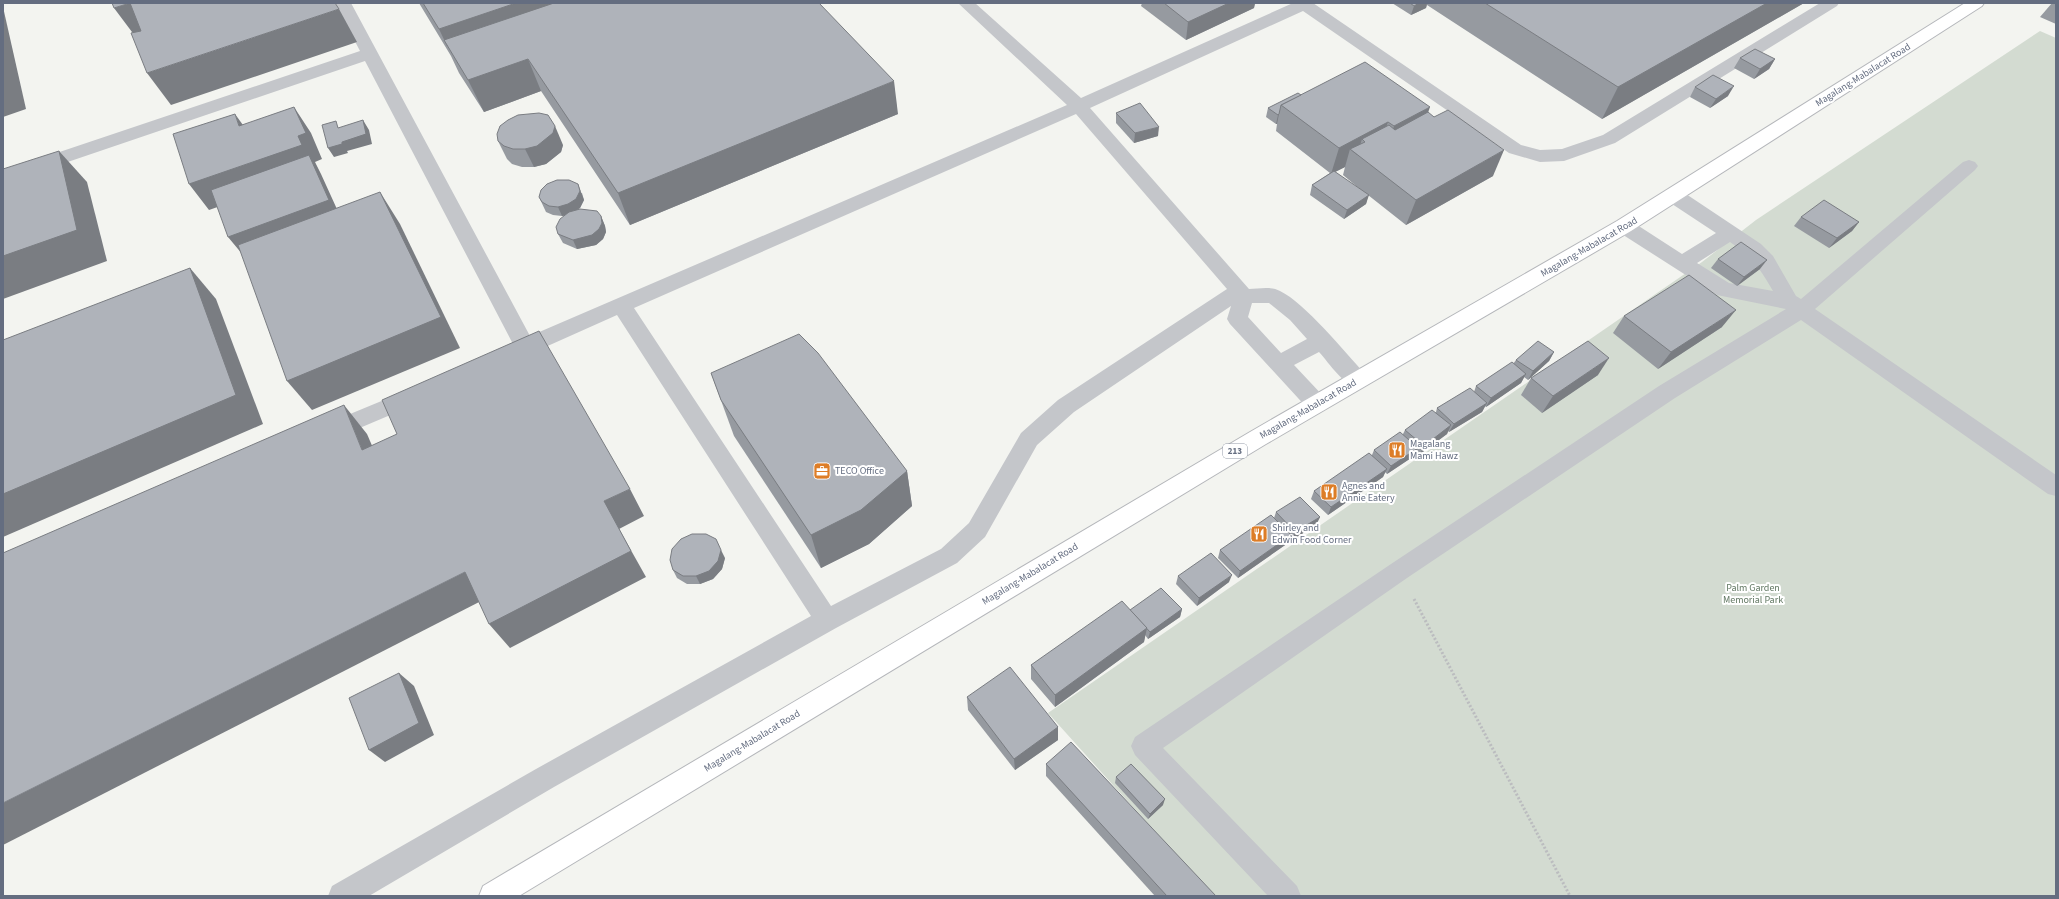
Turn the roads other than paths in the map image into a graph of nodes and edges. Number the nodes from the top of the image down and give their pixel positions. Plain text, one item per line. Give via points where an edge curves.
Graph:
1 (343, 3) edge
2 (966, 3) edge
3 (1303, 3) edge
4 (1831, 3) edge
5 (1976, 3) edge
6 (369, 54) junction
7 (1079, 106) junction
8 (1969, 166) dead end
9 (3, 178) edge
10 (1673, 195) junction
11 (1624, 226) junction
12 (1730, 234) junction
13 (1683, 263) junction
14 (1241, 294) junction
15 (621, 305) junction
16 (1795, 305) junction
17 (1322, 341) junction
18 (525, 347) junction
19 (496, 359) edge
20 (1280, 363) junction
21 (1358, 380) junction
22 (431, 388) edge
23 (1317, 404) junction
24 (315, 439) edge
25 (2056, 487) edge
26 (827, 620) junction
27 (342, 896) edge
28 (493, 896) edge
29 (1287, 896) edge

1 - 6 lane
2 - 7 lane
3 - 4 lane via 1515,149 1540,156 1564,155 1609,139
3 - 7 lane
5 - 10 main road, Magalang-Mabalacat Road / 213
6 - 9 lane
6 - 18 lane
7 - 14 lane
7 - 15 lane
8 - 16 lane
10 - 11 main road, Magalang-Mabalacat Road / 213
10 - 12 lane
11 - 13 lane
11 - 21 main road, Magalang-Mabalacat Road / 213
12 - 13 lane
12 - 16 lane via 1754,249 1766,261
13 - 16 lane via 1724,290
14 - 17 lane via 1273,296 1297,315
14 - 20 lane via 1237,319
14 - 26 lane via 1066,406 1029,439 977,530 949,556
15 - 18 lane
15 - 26 lane
16 - 25 lane
16 - 29 lane via 1144,746
17 - 20 lane
17 - 21 lane
18 - 19 lane
20 - 23 lane
21 - 23 main road, Magalang-Mabalacat Road / 213
22 - 24 lane
23 - 28 main road, Magalang-Mabalacat Road / 213
26 - 27 lane via 545,778

